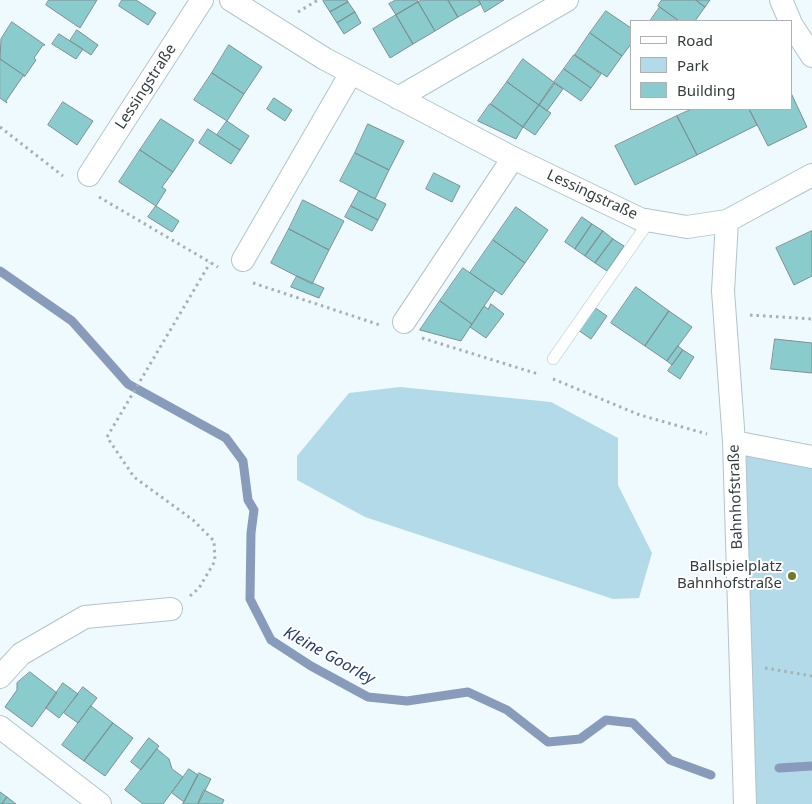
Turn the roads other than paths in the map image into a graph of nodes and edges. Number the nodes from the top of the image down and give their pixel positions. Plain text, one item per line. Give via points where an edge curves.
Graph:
1 (202, 0) edge
2 (231, 0) edge
3 (567, 0) edge
4 (781, 0) edge
5 (789, 20) edge
6 (792, 26) edge
7 (812, 56) edge
8 (351, 73) junction
9 (398, 98) junction
10 (513, 158) junction
11 (812, 175) edge
12 (79, 177) road end
13 (650, 220) junction
14 (727, 221) junction
15 (234, 266) road end
16 (410, 329) road end
17 (553, 359) dead end
18 (734, 442) junction
19 (812, 457) edge
20 (170, 609) road end
21 (0, 677) edge
22 (0, 727) edge
23 (100, 804) edge
24 (745, 804) edge

1 - 12 street, Lessingstraße
2 - 8 street, Lessingstraße
3 - 9 street
4 - 5 street
6 - 7 street
8 - 9 street, Lessingstraße
8 - 15 street
9 - 10 street, Lessingstraße
10 - 13 street, Lessingstraße via 640,219
10 - 16 street
11 - 14 street, Lessingstraße
13 - 14 street, Lessingstraße via 687,227
13 - 17 lane
14 - 18 street, Bahnhofstraße via 723,291
18 - 19 street
18 - 24 street, Bahnhofstraße
20 - 21 street via 85,617 20,654
22 - 23 street

